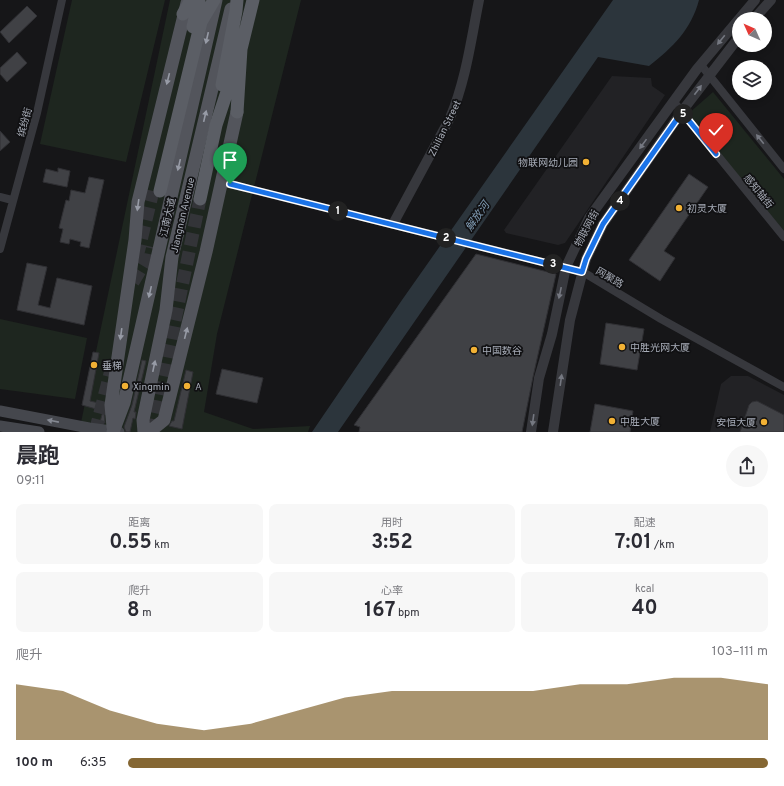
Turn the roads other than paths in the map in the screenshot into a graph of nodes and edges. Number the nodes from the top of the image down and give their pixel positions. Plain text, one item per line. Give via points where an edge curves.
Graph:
1 (62, 0) edge
2 (187, 0) edge
3 (191, 0) edge
4 (200, 0) edge
5 (215, 0) edge
6 (235, 0) edge
7 (253, 0) edge
8 (479, 0) edge
9 (755, 0) edge
10 (771, 0) edge
11 (760, 12) edge
12 (183, 14) junction
13 (732, 46) edge
14 (241, 49) junction
15 (700, 66) junction
16 (709, 76) junction
17 (674, 102) junction
18 (237, 112) joint
19 (682, 112) junction
20 (216, 125) junction
21 (784, 169) edge
22 (221, 182) junction
23 (0, 197) edge
24 (200, 199) tunnel mouth
25 (12, 200) junction
26 (393, 224) junction
27 (784, 237) edge
28 (0, 249) edge
29 (566, 267) junction
30 (582, 272) junction
31 (784, 387) edge
32 (0, 411) edge
33 (0, 426) edge
34 (39, 432) edge
35 (115, 432) edge
36 (144, 432) edge
37 (149, 432) edge
38 (531, 432) edge
39 (553, 432) edge

1 - 25 street, 缤纷街 via 37,113
2 - 12 main road
3 - 12 highway
4 - 5 highway via 157,191 201,22
5 -> 35 main road, 江南大道 via 124,403
6 - 20 highway via 236,11
36 -> 6 main road, Jiangnan Avenue via 143,420 166,310 172,256
7 - 14 highway
8 - 26 street, Zhilian Street via 466,71 457,102
9 -> 15 street, 物联网街
10 - 11 street
12 -> 35 main road via 138,202 135,240 111,405
13 - 16 street, 物联网街
14 - 18 highway
14 - 20 highway
15 - 16 street
15 - 17 street, 物联网街
19 -> 16 street, 物联网街
21 -> 16 street
17 - 19 street, 感知轴街
17 -> 29 street, 物联网街 via 589,218
18 - 22 main road
19 - 27 street, 感知轴街
19 - 30 street, 物联网街 via 603,224
20 - 24 highway
22 - 26 street, 网聚路
37 -> 22 main road via 164,420
23 - 25 street
25 - 28 street, 缤纷街
26 - 29 street, 网聚路
29 - 30 street, 网聚路
29 -> 38 street, 物联网街 via 552,334 539,378
30 - 31 street, 网聚路
39 -> 30 street, 物联网街 via 570,320
35 -> 32 main road
33 - 34 main road

